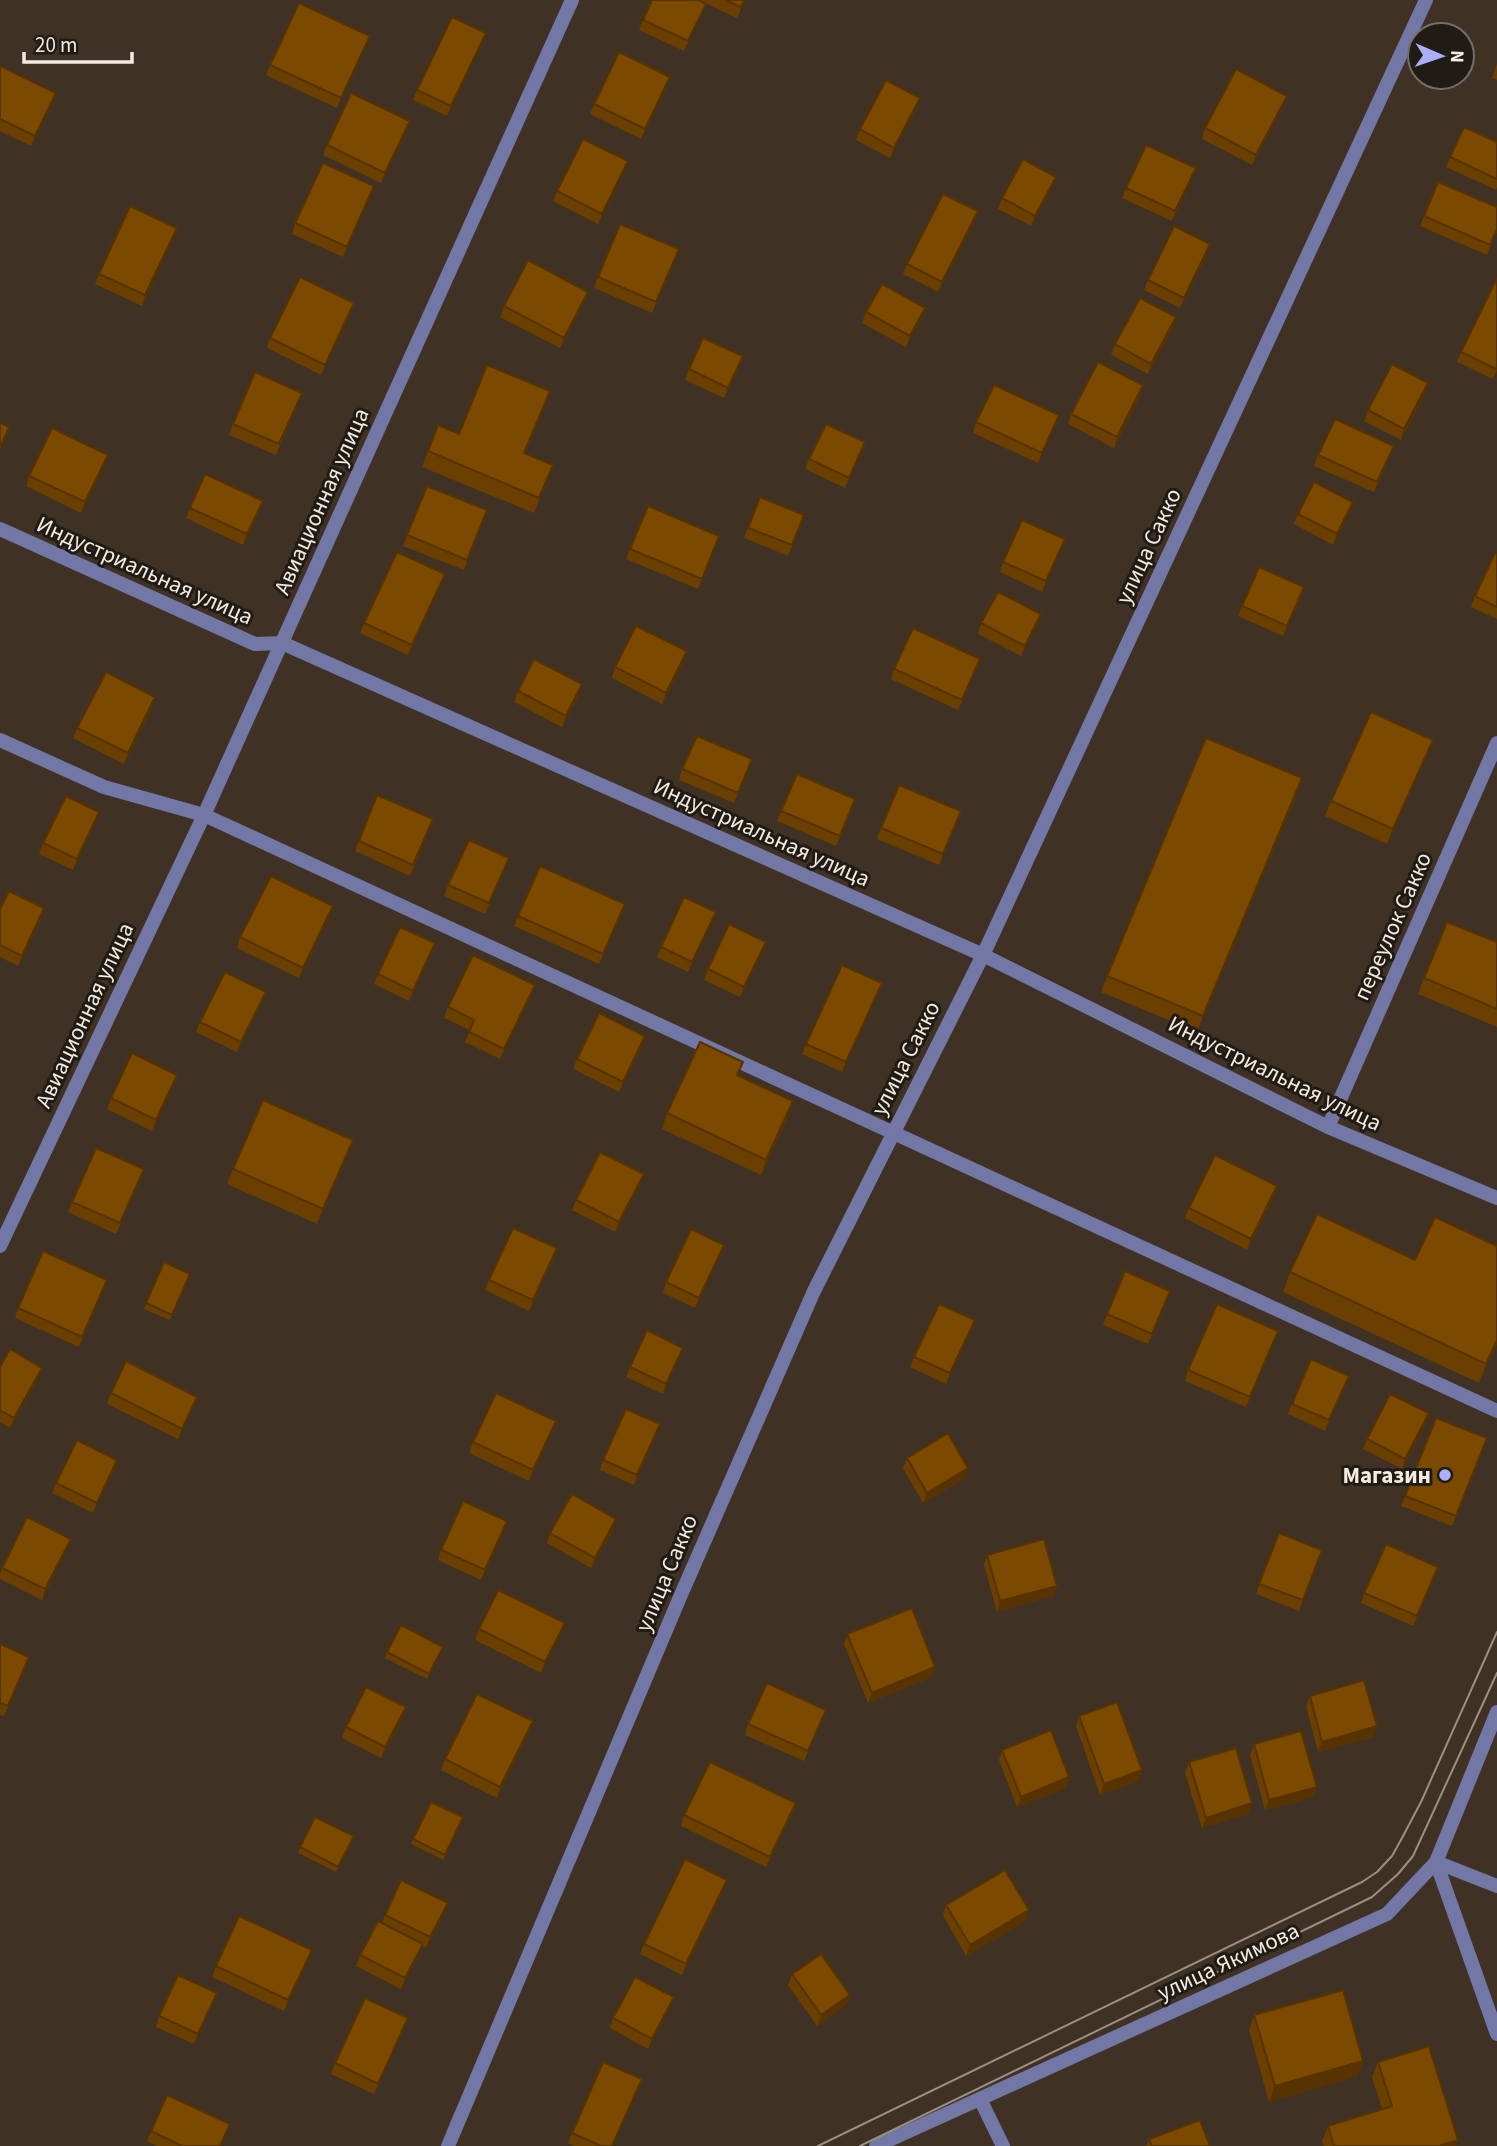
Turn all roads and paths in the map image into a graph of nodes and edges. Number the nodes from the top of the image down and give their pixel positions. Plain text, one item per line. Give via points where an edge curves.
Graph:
1 (572, 0) edge
2 (1426, 0) edge
3 (0, 529) edge
4 (282, 643) junction
5 (0, 740) edge
6 (1497, 743) edge
7 (204, 815) junction
8 (983, 955) junction
9 (1328, 1127) junction
10 (893, 1133) junction
11 (1497, 1198) edge
12 (0, 1246) edge
13 (1497, 1411) edge
14 (1497, 1712) edge
15 (1436, 1862) junction
16 (1497, 1886) edge
17 (1497, 2034) edge
18 (980, 2099) junction
19 (449, 2146) edge
20 (876, 2146) edge
21 (1003, 2146) edge

1 - 4 street, Авиационная улица
2 - 8 street, улица Сакко
3 - 4 street, Индустриальная улица via 255,643
4 - 7 street, Авиационная улица
4 - 8 street, Индустриальная улица
5 - 7 street via 104,787
6 - 9 street, переулок Сакко
7 - 10 street
7 - 12 street, Авиационная улица
8 - 9 street, Индустриальная улица
8 - 10 street, улица Сакко
9 - 11 street, Индустриальная улица
10 - 13 street
10 - 19 street, улица Сакко via 814,1291
14 - 15 street, улица Якимова
15 - 16 street
15 - 17 street
15 - 18 street, улица Якимова via 1387,1914
18 - 20 street, улица Якимова
18 - 21 street

